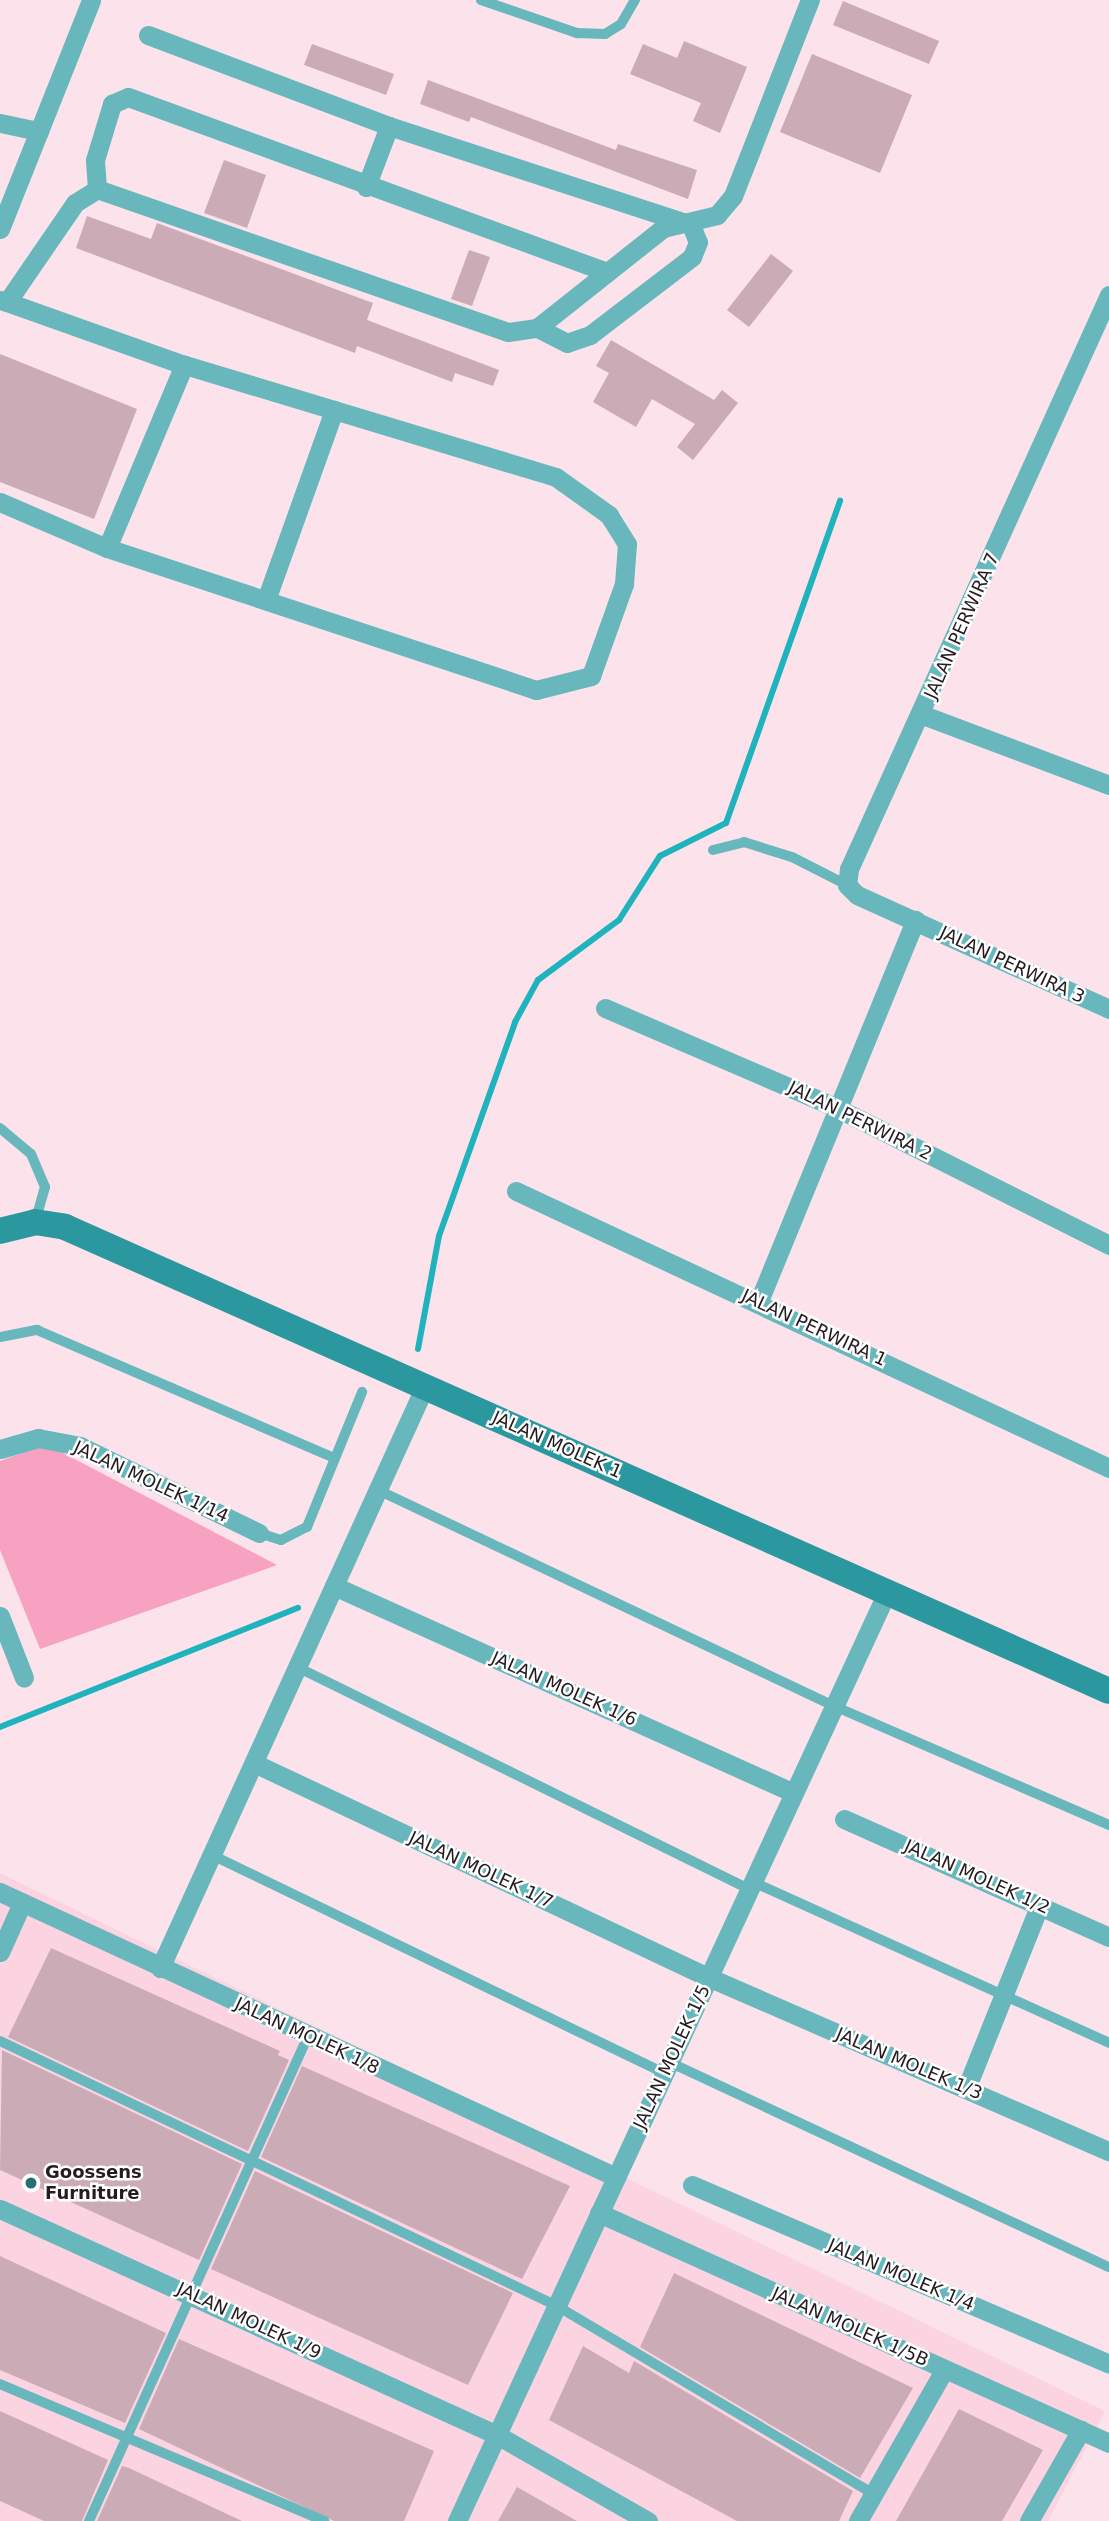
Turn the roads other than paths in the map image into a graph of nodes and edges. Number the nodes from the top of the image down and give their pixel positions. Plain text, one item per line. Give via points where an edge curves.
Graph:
1 (91, 0) edge
2 (481, 0) edge
3 (635, 0) edge
4 (810, 0) edge
5 (148, 35) dead end
6 (0, 123) edge
7 (388, 125) junction
8 (39, 131) junction
9 (366, 187) junction
10 (97, 189) junction
11 (691, 225) junction
12 (0, 229) edge
13 (607, 272) junction
14 (1109, 295) edge
15 (4, 301) edge
16 (537, 328) junction
17 (184, 365) junction
18 (334, 410) junction
19 (0, 502) edge
20 (107, 548) junction
21 (266, 600) junction
22 (923, 715) junction
23 (1109, 785) edge
24 (713, 850) dead end
25 (847, 885) junction
26 (915, 920) junction
27 (605, 1008) dead end
28 (1109, 1009) edge
29 (837, 1108) junction
30 (0, 1128) edge
31 (516, 1191) dead end
32 (35, 1222) junction
33 (0, 1231) edge
34 (1109, 1245) edge
35 (759, 1301) junction
36 (0, 1337) edge
37 (425, 1386) junction
38 (362, 1392) dead end
39 (0, 1449) edge
40 (334, 1458) junction
41 (1109, 1468) edge
42 (378, 1490) junction
43 (259, 1533) joint
44 (334, 1586) junction
45 (887, 1592) junction
46 (0, 1616) edge
47 (298, 1667) junction
48 (24, 1678) dead end
49 (1109, 1691) edge
50 (834, 1706) junction
51 (254, 1763) junction
52 (794, 1793) junction
53 (844, 1819) dead end
54 (1109, 1825) edge
55 (212, 1855) junction
56 (751, 1885) junction
57 (0, 1892) edge
58 (23, 1903) junction
59 (1040, 1904) junction
60 (1109, 1937) edge
61 (0, 1952) edge
62 (160, 1968) junction
63 (708, 1978) junction
64 (1003, 1997) junction
65 (308, 2036) junction
66 (0, 2041) edge
67 (1109, 2043) edge
68 (667, 2068) junction
69 (966, 2089) junction
70 (1109, 2151) edge
71 (250, 2158) junction
72 (616, 2177) junction
73 (692, 2185) dead end
74 (0, 2209) edge
75 (600, 2213) junction
76 (1109, 2267) edge
77 (188, 2293) junction
78 (557, 2306) junction
79 (1109, 2364) edge
80 (944, 2370) junction
81 (0, 2384) edge
82 (1080, 2430) junction
83 (497, 2435) junction
84 (123, 2440) junction
85 (1106, 2444) edge
86 (873, 2494) junction
87 (89, 2521) edge
88 (324, 2521) edge
89 (457, 2521) edge
90 (649, 2521) edge
91 (858, 2521) edge
92 (1029, 2521) edge

1 - 8 street
2 - 3 lane via 577,33 605,34 621,24
4 - 11 street via 733,196 717,215
5 - 7 street
6 - 8 street
7 - 9 street
7 - 11 street
8 - 12 street
9 - 10 street via 123,97 112,104 95,160
9 - 13 street
10 - 15 street via 75,203
10 - 16 street via 508,332
11 - 13 street via 663,228
11 - 16 street via 698,242 692,257 590,335 567,343
13 - 16 street
14 - 22 street, JALAN PERWIRA 7
15 - 17 street
17 - 18 street
17 - 20 street
18 - 21 street
18 - 21 street via 556,477 609,515 627,544 624,584 596,663 591,676 536,690
19 - 20 street
20 - 21 street
22 - 23 street
22 - 25 street, JALAN PERWIRA 7 via 849,869
24 - 25 lane via 744,842 792,857
25 - 26 street via 857,895
26 - 28 street, JALAN PERWIRA 3
26 - 29 street
27 - 29 street, JALAN PERWIRA 2
29 - 34 street, JALAN PERWIRA 2
29 - 35 street
30 - 32 lane via 31,1154 45,1187
31 - 35 street, JALAN PERWIRA 1
32 - 33 street, JALAN MOLEK 1
32 - 37 street, JALAN MOLEK 1 via 77,1232
35 - 41 street, JALAN PERWIRA 1
36 - 40 lane via 37,1330
37 - 42 street
37 - 45 street, JALAN MOLEK 1
38 - 40 lane
39 - 43 street, JALAN MOLEK 1/14 via 38,1438 80,1446
40 - 43 lane via 307,1527 281,1540
42 - 44 street
42 - 50 lane
44 - 47 street
44 - 52 street, JALAN MOLEK 1/6
45 - 49 street, JALAN MOLEK 1
45 - 50 street, JALAN MOLEK 1/5
46 - 48 street
47 - 51 street
47 - 56 lane
50 - 52 street, JALAN MOLEK 1/5
50 - 54 lane
51 - 55 street
51 - 63 street, JALAN MOLEK 1/7
52 - 56 street, JALAN MOLEK 1/5
53 - 59 street, JALAN MOLEK 1/2
55 - 62 street
55 - 68 lane
56 - 63 street, JALAN MOLEK 1/5
56 - 64 lane
57 - 58 street, JALAN MOLEK 1/8
58 - 61 street
58 - 62 street, JALAN MOLEK 1/8
59 - 60 street, JALAN MOLEK 1/2
59 - 64 street
62 - 65 street, JALAN MOLEK 1/8
63 - 68 street, JALAN MOLEK 1/5
63 - 69 street, JALAN MOLEK 1/3
64 - 67 lane
64 - 69 street
65 - 71 lane
65 - 72 street, JALAN MOLEK 1/8
66 - 71 lane
68 - 72 street, JALAN MOLEK 1/5
68 - 76 lane
69 - 70 street, JALAN MOLEK 1/3
71 - 77 lane
71 - 78 lane
72 - 75 street, JALAN MOLEK 1/5
73 - 79 street, JALAN MOLEK 1/4
74 - 77 street, JALAN MOLEK 1/9
75 - 78 street, JALAN MOLEK 1/5
75 - 80 street, JALAN MOLEK 1/5B
77 - 83 street, JALAN MOLEK 1/9
77 - 84 lane
78 - 83 street, JALAN MOLEK 1/5
78 - 86 lane
80 - 82 street, JALAN MOLEK 1/5B
80 - 86 street
81 - 84 lane
82 - 85 street, JALAN MOLEK 1/5B
82 - 92 street
83 - 89 street, JALAN MOLEK 1/5
83 - 90 street, JALAN MOLEK 1/9
84 - 87 lane
84 - 88 lane
86 - 91 street

